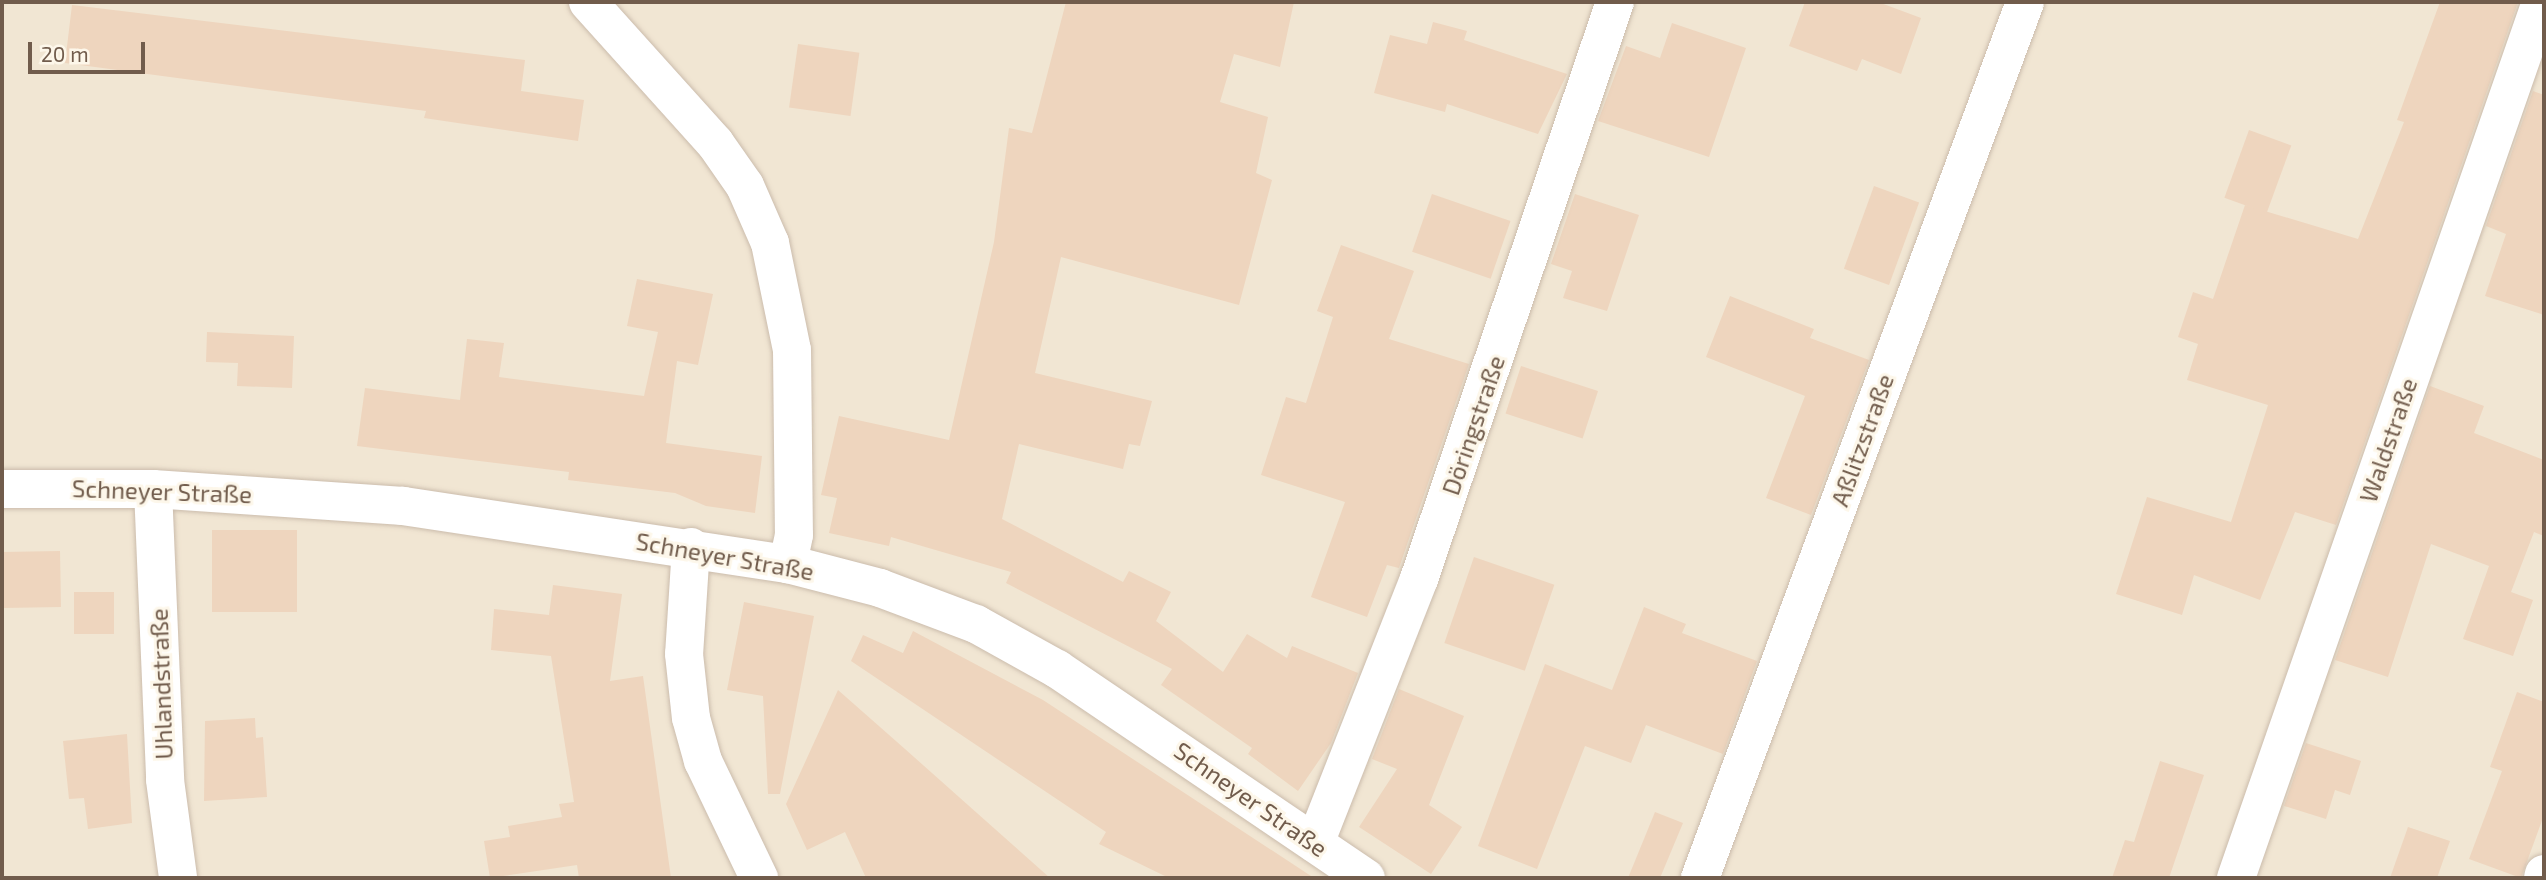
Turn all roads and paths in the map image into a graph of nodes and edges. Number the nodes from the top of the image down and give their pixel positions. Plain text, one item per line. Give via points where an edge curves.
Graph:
1 (589, 2) edge
2 (1615, 2) edge
3 (2025, 2) edge
4 (2541, 2) edge
5 (2, 489) edge
6 (153, 489) junction
7 (691, 547) junction
8 (788, 564) junction
9 (1315, 843) junction
10 (178, 878) edge
11 (759, 878) edge
12 (1366, 878) edge
13 (1700, 878) edge
14 (2236, 878) edge

1 - 8 street via 715,143 745,186 770,243 792,350 794,535
2 - 9 street, Döringstraße via 1424,566
3 - 13 street, Aßlitzstraße
4 - 14 street, Waldstraße
5 - 6 street, Schneyer Straße
6 - 7 street, Schneyer Straße via 403,506
6 - 10 street, Uhlandstraße via 166,780
7 - 8 street, Schneyer Straße
7 - 11 street via 684,654 691,718 703,761
8 - 9 street, Schneyer Straße via 880,588 996,635 1136,719
9 - 12 street, Schneyer Straße

